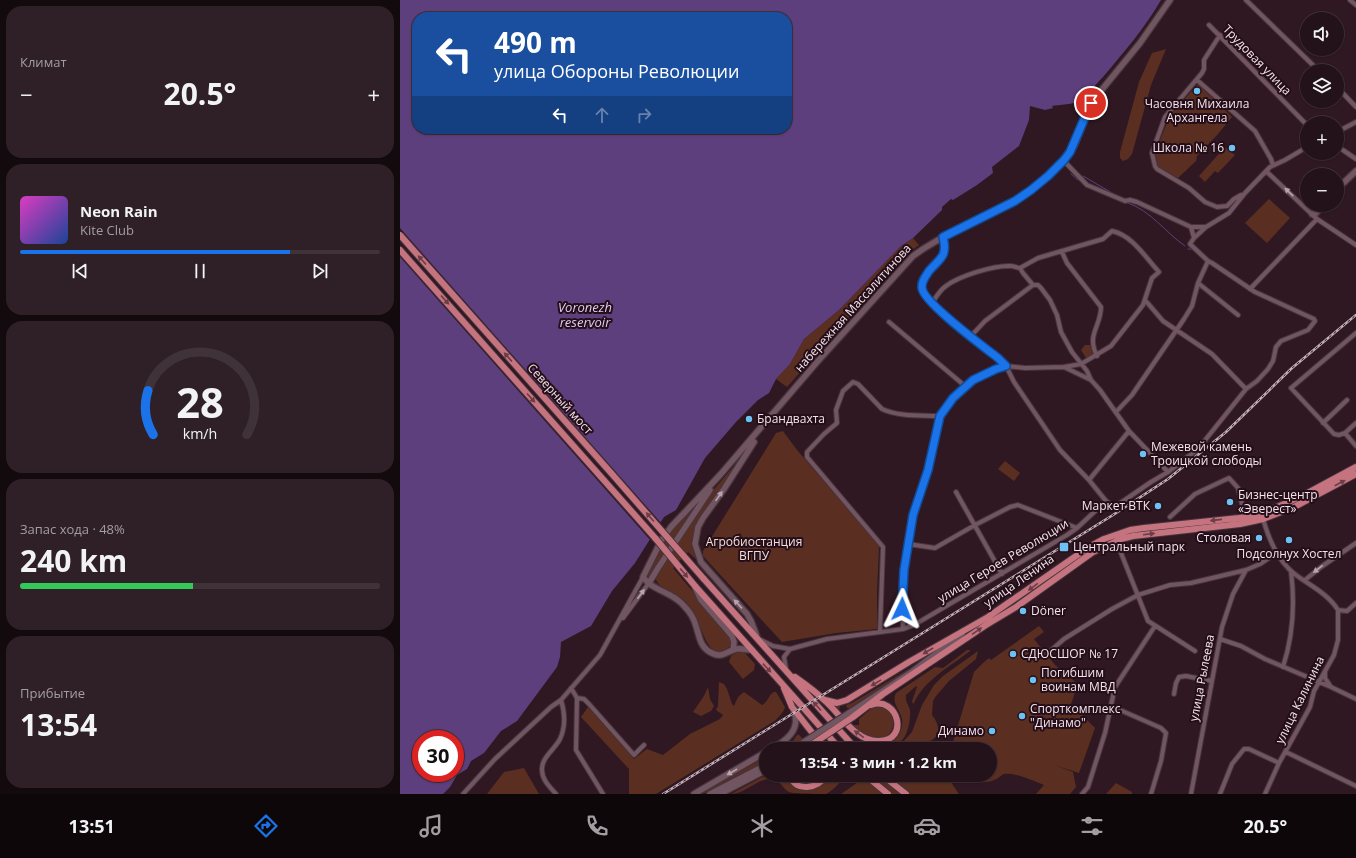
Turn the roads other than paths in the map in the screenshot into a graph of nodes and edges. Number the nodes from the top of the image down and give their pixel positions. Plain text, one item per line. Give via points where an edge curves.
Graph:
1 (1170, 0) edge
2 (1246, 0) edge
3 (1350, 0) edge
4 (1356, 5) edge
5 (1209, 26) dead end
6 (1220, 35) junction
7 (1312, 64) edge
8 (1197, 80) junction
9 (1344, 94) edge
10 (1356, 107) edge
11 (1300, 118) edge
12 (1356, 122) edge
13 (1344, 128) edge
14 (1300, 150) edge
15 (1344, 150) edge
16 (1356, 158) edge
17 (1064, 160) junction
18 (1273, 165) junction
19 (1266, 171) junction
20 (1356, 171) edge
21 (1344, 182) edge
22 (1245, 193) junction
23 (1317, 212) edge
24 (1312, 214) junction
25 (1317, 219) junction
26 (1191, 227) junction
27 (1206, 227) junction
28 (400, 235) edge
29 (943, 237) junction
30 (1194, 238) junction
31 (1356, 245) edge
32 (400, 250) edge
33 (1062, 252) junction
34 (1208, 261) junction
35 (1020, 268) junction
36 (1198, 283) junction
37 (1033, 285) junction
38 (1250, 289) junction
39 (1145, 300) junction
40 (932, 303) junction
41 (1238, 315) dead end
42 (889, 322) dead end
43 (1176, 330) junction
44 (1356, 333) edge
45 (971, 336) junction
46 (1097, 356) junction
47 (1081, 364) junction
48 (1006, 366) junction
49 (1064, 367) junction
50 (1091, 380) junction
51 (965, 386) junction
52 (1246, 389) junction
53 (1347, 400) dead end
54 (1116, 412) junction
55 (940, 416) junction
56 (1323, 423) junction
57 (1356, 423) edge
58 (765, 424) junction
59 (1130, 431) junction
60 (1345, 433) junction
61 (1356, 446) edge
62 (1356, 467) edge
63 (1168, 472) junction
64 (1356, 474) edge
65 (720, 475) junction
66 (1089, 480) junction
67 (956, 492) dead end
68 (1106, 501) junction
69 (1245, 516) junction
70 (1170, 517) dead end
71 (1264, 519) junction
72 (975, 524) junction
73 (1077, 528) junction
74 (1356, 543) edge
75 (908, 544) junction
76 (1121, 553) dead end
77 (1276, 553) junction
78 (1246, 570) junction
79 (1291, 571) junction
80 (1002, 574) junction
81 (643, 577) junction
82 (1305, 580) junction
83 (649, 583) junction
84 (695, 586) junction
85 (1138, 595) junction
86 (1356, 603) edge
87 (1338, 610) junction
88 (990, 619) junction
89 (972, 626) junction
90 (1155, 626) junction
91 (616, 628) junction
92 (903, 629) junction
93 (880, 631) junction
94 (758, 638) junction
95 (1220, 639) junction
96 (790, 649) junction
97 (734, 650) junction
98 (751, 650) junction
99 (1195, 651) dead end
100 (1048, 653) dead end
101 (1283, 667) junction
102 (787, 670) junction
103 (1325, 672) junction
104 (1212, 681) junction
105 (1319, 682) junction
106 (782, 685) junction
107 (1331, 687) junction
108 (571, 688) junction
109 (1174, 694) dead end
110 (577, 698) junction
111 (1356, 699) edge
112 (561, 700) junction
113 (826, 700) junction
114 (1111, 706) junction
115 (792, 707) junction
116 (866, 708) junction
117 (851, 715) junction
118 (782, 742) edge
119 (813, 742) edge
120 (820, 742) edge
121 (833, 742) edge
122 (851, 742) edge
123 (644, 745) dead end
124 (1286, 752) junction
125 (759, 756) edge
126 (1279, 763) junction
127 (759, 769) edge
128 (759, 774) edge
129 (794, 782) edge
130 (820, 782) edge
131 (873, 782) edge
132 (891, 782) edge
133 (1356, 786) edge
134 (463, 794) edge
135 (556, 794) edge
136 (604, 794) edge
137 (694, 794) edge
138 (710, 794) edge
139 (720, 794) edge
140 (888, 794) edge
141 (906, 794) edge
142 (1082, 794) edge
143 (1151, 794) edge
144 (1191, 794) edge
145 (1220, 794) edge
146 (1264, 794) edge

1 - 17 main road, набережная Массалитинова via 1140,43 1091,103 1075,144
2 - 7 street
3 - 4 street
5 - 6 street, Трудовая улица
6 - 8 street via 1204,60 1204,69
6 - 11 street, Трудовая улица
8 - 18 street via 1247,122 1255,131
8 - 22 street via 1165,118 1152,153 1155,166 1189,188 1199,198 1217,207 1227,206
9 - 10 street
12 - 13 street
14 - 18 street
15 - 16 street
17 - 26 street via 1087,185 1125,201 1137,202
17 - 29 main road, набережная Массалитинова via 1015,201
18 - 19 street
19 - 22 street
24 -> 19 street
20 - 21 main road
22 - 27 street via 1229,213
23 - 24 main road
24 - 25 street
25 - 31 street
25 - 38 street
26 - 27 street
26 - 30 street
27 - 30 street
94 -> 28 main road, Северный мост, bridge
29 - 40 street via 944,255 922,284 923,292
29 - 58 main road, набережная Массалитинова via 923,248 903,266
30 - 34 street via 1190,244
32 -> 84 main road, Северный мост, bridge via 606,481
33 - 35 street via 1038,258
33 - 39 street via 1103,239 1112,231 1118,232 1132,242 1159,272 1152,278
33 - 46 street via 1067,263 1101,307 1092,344
34 - 36 street
34 - 38 street
35 - 37 street
35 - 40 street via 1012,266 961,277 945,287
36 - 41 street
36 - 43 street via 1192,306
37 - 45 street via 985,321
37 - 47 street via 1041,288 1050,300 1061,332
38 - 52 street via 1314,319 1315,322 1308,330 1281,341 1276,347 1268,369
39 - 43 street via 1163,321
39 - 46 street via 1111,346
40 - 45 street
42 - 51 street
43 - 52 street via 1212,354
43 - 54 street via 1132,395
44 - 56 street via 1291,388
45 - 48 street
46 - 47 street
47 - 49 street
47 - 50 street
48 - 49 street
48 - 51 street
48 - 66 street via 1060,450
49 - 50 street
50 - 54 street
51 - 55 street
52 - 63 street via 1198,449
53 - 56 street
54 - 59 street
55 - 75 street via 928,470 913,515
55 - 93 street via 887,412 853,382 842,390 836,410 837,424 807,452 807,457 883,547
56 - 60 street via 1334,434
57 - 60 street
58 - 65 main road, набережная Массалитинова
94 -> 58 main road via 747,614 701,562 695,544 703,518
59 - 63 street
59 - 66 street
60 - 61 street
62 - 69 main road, улица Ленина via 1273,509
63 - 68 street via 1119,504 1113,506
71 -> 64 main road, улица Ленина via 1294,507
65 - 81 main road, набережная Массалитинова via 671,527
65 - 83 main road, набережная Массалитинова
66 - 68 street
67 - 72 street
68 - 73 street, улица Героев Революции
69 - 70 street via 1238,488 1229,478 1195,494
69 -> 88 main road, улица Ленина via 1130,530 1104,539 1061,565
71 - 77 street
88 -> 71 main road, улица Ленина via 1020,604 1093,552 1121,539
72 - 73 street via 1018,505
72 - 75 street via 935,548
72 - 80 street
73 - 80 street, улица Героев Революции
74 -> 82 street
75 - 92 street via 902,596
76 - 85 street
77 - 78 street
77 - 79 street
78 - 85 street via 1191,583 1170,585
78 - 95 street, улица Рылеева via 1233,594
79 - 82 street
79 - 101 street via 1294,595 1289,649
80 - 92 street, улица Героев Революции via 930,617
81 - 83 main road
81 - 91 street
82 - 87 street via 1328,598
91 -> 83 street
83 - 97 main road via 672,595 685,606 705,649 722,656
84 - 97 main road via 701,600 732,636
84 - 98 main road, Северный мост
85 - 90 street via 1145,616
85 - 100 street via 1064,639
86 - 87 street via 1347,611
87 - 103 street, улица Калинина via 1338,640
88 - 89 main road, улица Ленина
116 -> 88 main road, улица Ленина
89 -> 113 main road via 847,700 837,703
89 - 117 main road, улица Ленина
90 - 99 street
90 - 114 street via 1117,682
91 - 108 street via 600,655
92 - 93 street, улица Героев Революции
93 - 96 street, улица Героев Революции via 827,639
94 - 96 street via 773,646
94 - 102 main road, Северный мост
95 - 101 street via 1241,646
95 - 104 street, улица Рылеева
96 - 102 street via 784,657
97 - 98 main road
98 -> 106 main road, Северный мост
101 - 105 street
102 - 113 main road
122 -> 102 main road
103 - 105 street, улица Калинина
103 - 107 street via 1325,678
104 - 109 street via 1179,677
104 - 144 street, улица Рылеева
105 - 107 street
105 - 124 street, улица Калинина via 1310,707
106 - 115 main road
106 - 121 main road, Северный мост
107 - 111 street
108 - 110 street
108 - 112 street
110 - 123 street via 584,699 589,704 634,755
110 - 136 street via 576,750
112 - 134 street via 495,759
112 - 135 street via 565,724 560,740 546,757 541,769 544,779
116 -> 113 main road via 881,704 895,713 898,726 890,739 880,742 862,736 849,726
114 - 142 street via 1088,787
114 - 143 street via 1162,728 1166,733
115 - 118 main road via 796,719 794,730
115 - 120 main road
116 - 117 main road, улица Ленина
117 - 119 main road, bridge
124 - 126 street, улица Калинина
124 - 133 street
125 -> 137 main road
126 - 145 street via 1250,749 1244,749 1232,764
126 - 146 street, улица Калинина
127 - 138 main road
128 - 139 main road
129 - 130 main road via 804,788
131 - 140 main road
132 - 141 main road

